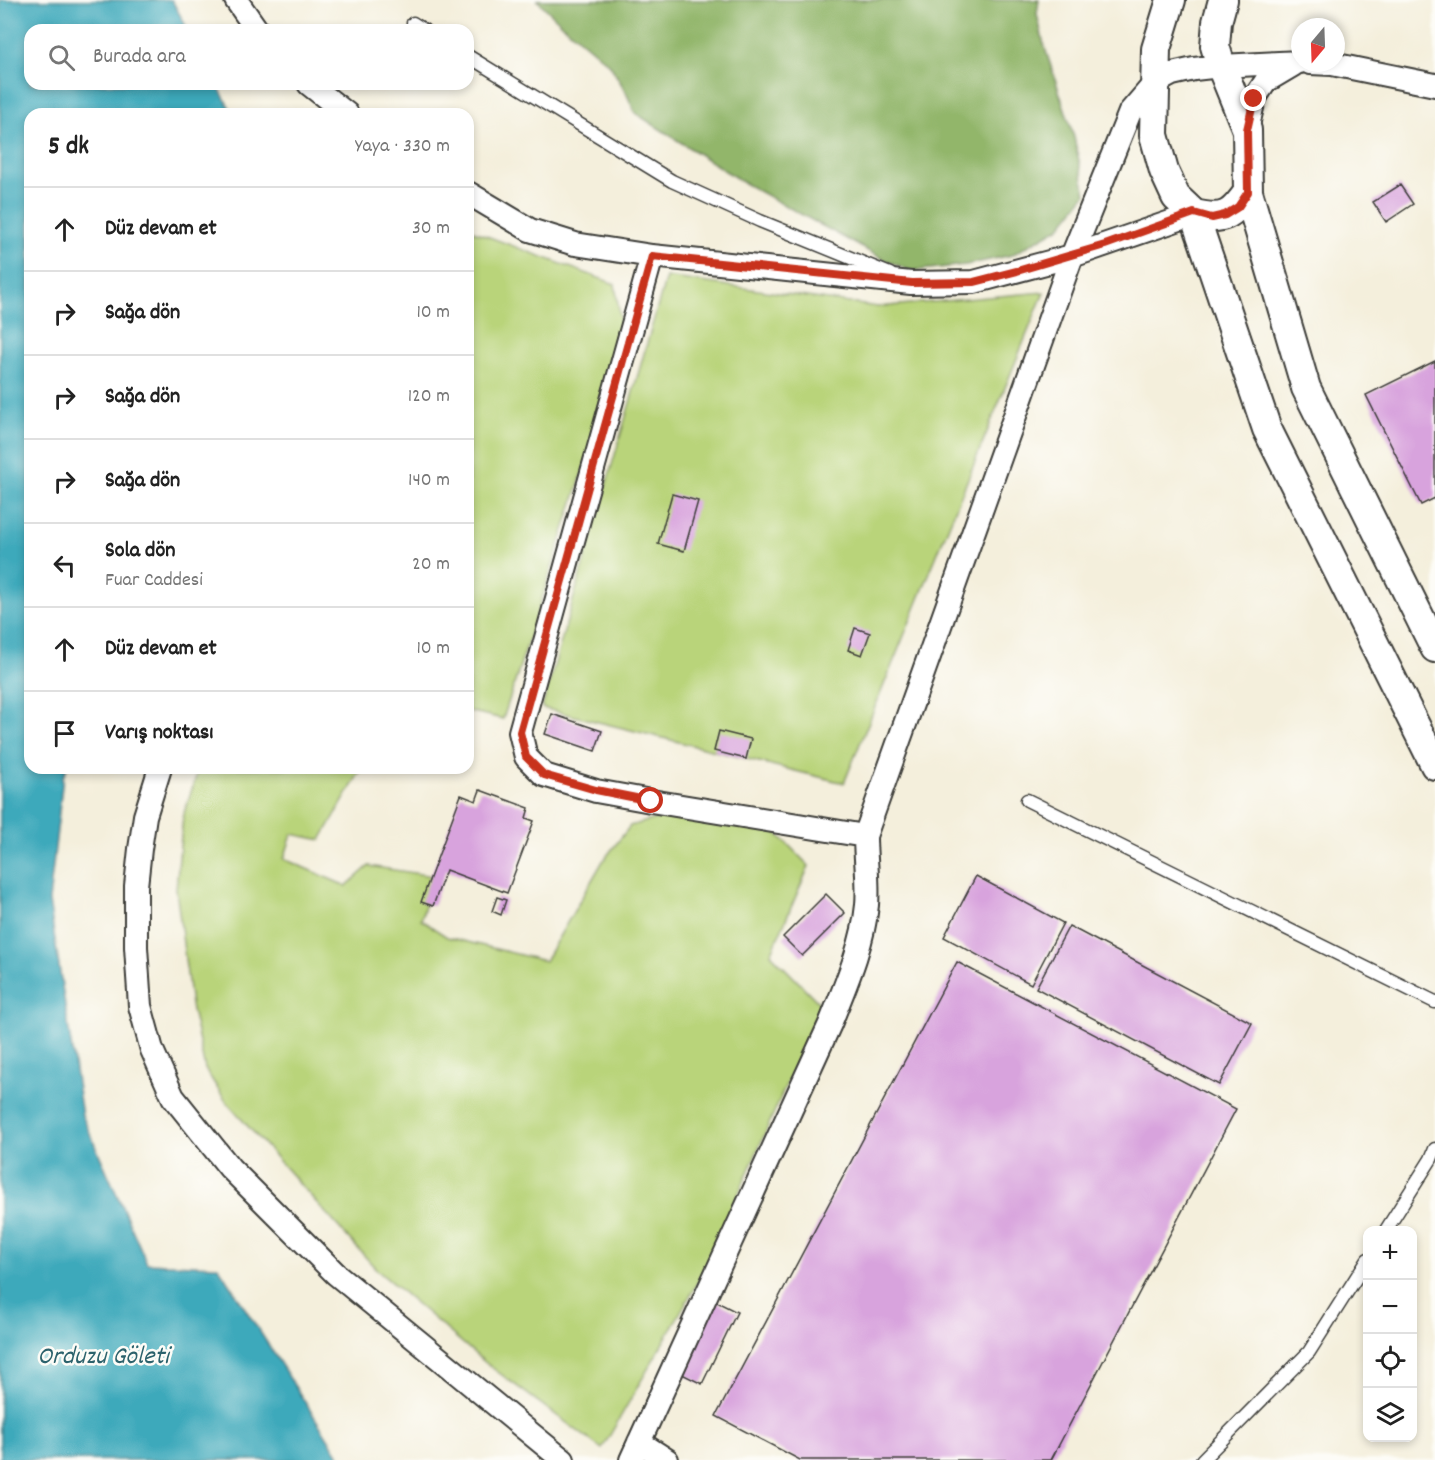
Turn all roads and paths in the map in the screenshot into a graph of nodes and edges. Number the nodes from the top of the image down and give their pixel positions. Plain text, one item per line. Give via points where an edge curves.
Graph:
1 (236, 0) edge
2 (1171, 0) edge
3 (1223, 0) edge
4 (253, 24) edge
5 (474, 60) edge
6 (1291, 63) edge
7 (1221, 66) junction
8 (1345, 67) edge
9 (1291, 68) edge
10 (1155, 83) junction
11 (1435, 86) edge
12 (317, 90) edge
13 (339, 108) edge
14 (1247, 130) junction
15 (1248, 192) junction
16 (474, 196) edge
17 (1194, 213) junction
18 (652, 256) junction
19 (1071, 256) junction
20 (912, 283) junction
21 (1435, 648) edge
22 (1435, 765) edge
23 (158, 774) edge
24 (1027, 800) dead end
25 (865, 836) junction
26 (1435, 1002) edge
27 (1435, 1149) edge
28 (1389, 1226) edge
29 (1363, 1267) edge
30 (635, 1451) edge
31 (562, 1460) edge
32 (667, 1460) edge
33 (1202, 1460) edge

1 - 4 street
2 - 10 street via 1156,49
3 - 7 street via 1215,46
5 - 20 lane via 672,181
6 - 7 street
7 - 10 street via 1172,74
7 - 14 street
8 - 11 street
9 - 14 street via 1266,81 1254,99
10 - 17 street via 1154,135 1164,171 1176,197
10 - 19 street via 1130,112
12 - 13 street
14 - 15 street
15 - 17 street via 1238,207 1225,215 1212,218
15 - 21 street via 1306,388
16 - 18 street via 530,230 575,244
17 - 19 street
17 - 22 street via 1267,429
18 - 20 street
18 - 25 street via 520,732 526,757 544,775 596,790
19 - 20 street via 974,282
19 - 25 street
23 - 31 street via 140,849 136,947 140,1006 152,1050 173,1097 230,1168 336,1274
24 - 26 lane
25 - 30 street via 867,903 852,969
27 - 28 lane
29 - 33 lane via 1309,1352
30 - 32 street

